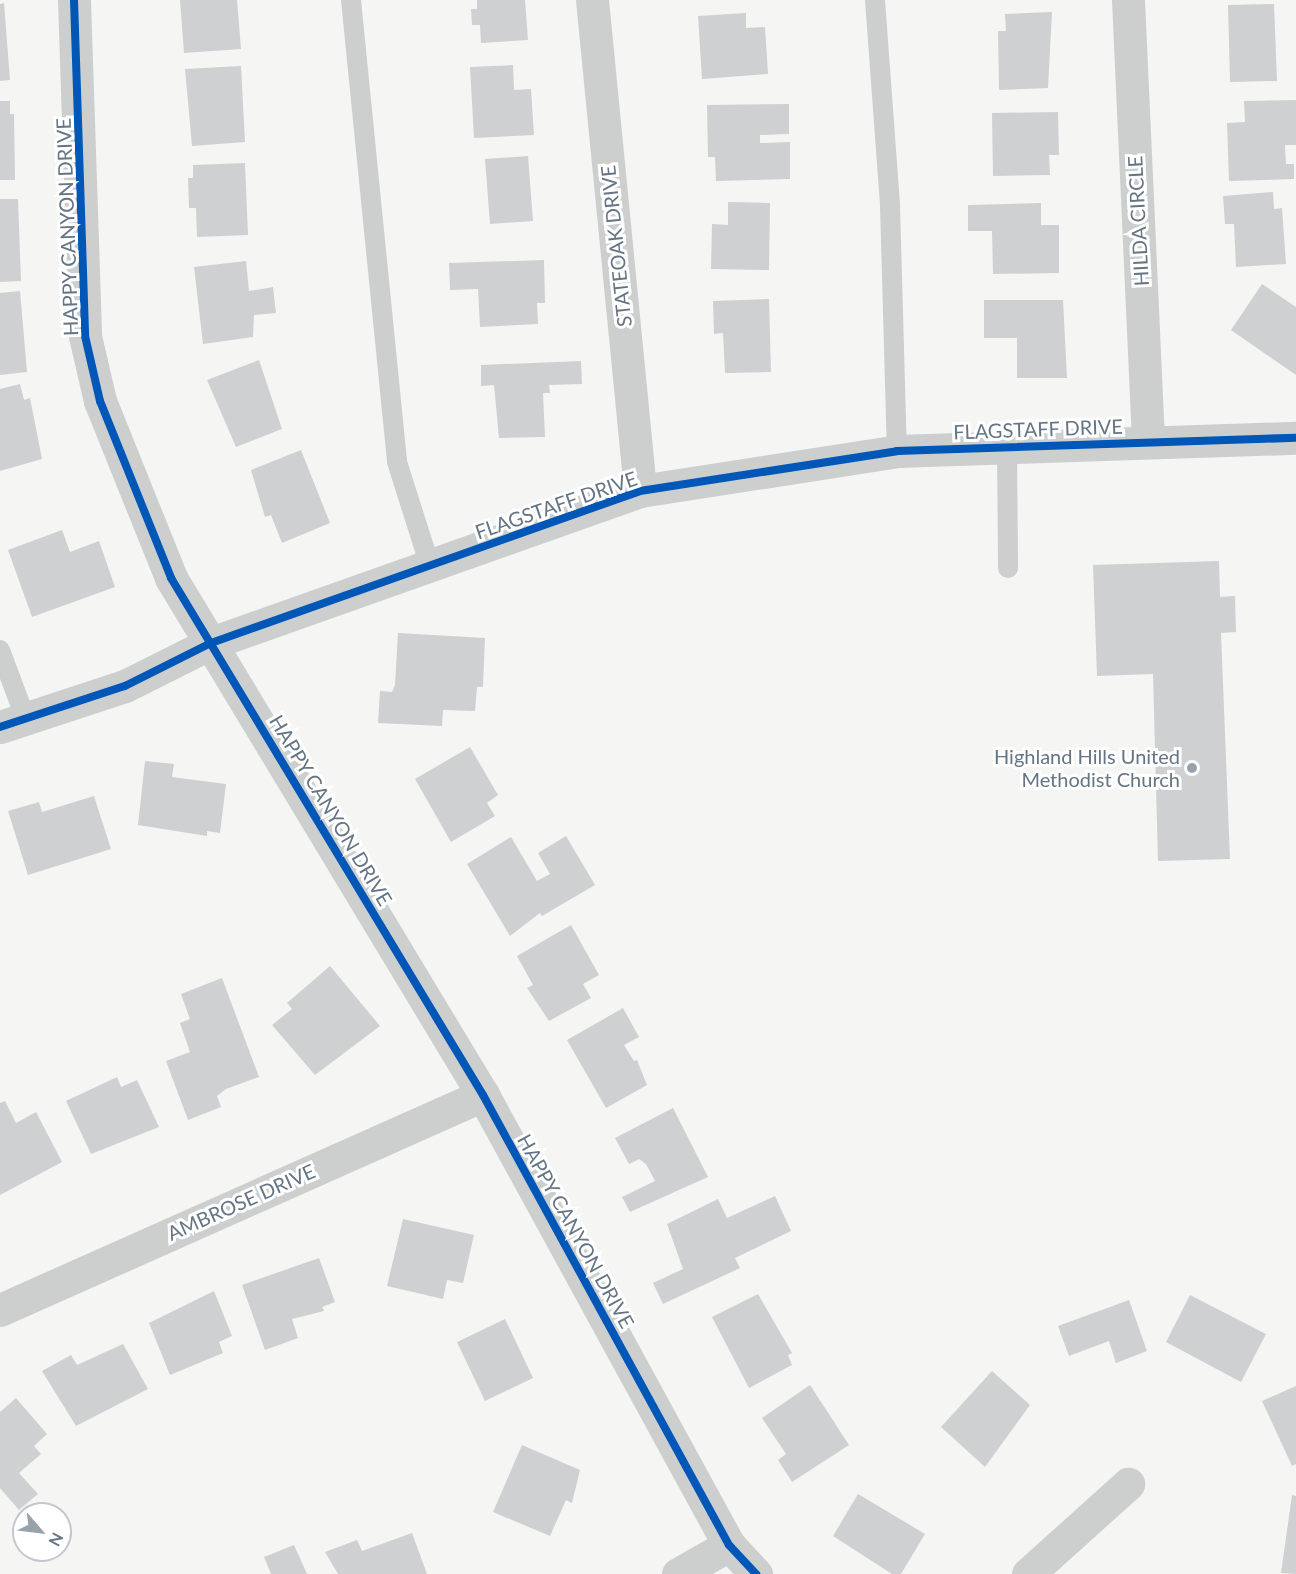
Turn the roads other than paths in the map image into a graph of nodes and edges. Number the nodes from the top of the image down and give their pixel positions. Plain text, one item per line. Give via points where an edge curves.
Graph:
1 (74, 0) edge
2 (351, 0) edge
3 (592, 0) edge
4 (875, 0) edge
5 (1128, 0) edge
6 (1296, 438) edge
7 (1148, 442) junction
8 (1007, 447) junction
9 (897, 452) junction
10 (640, 491) junction
11 (430, 566) junction
12 (1008, 568) dead end
13 (211, 643) junction
14 (0, 650) edge
15 (13, 724) edge
16 (483, 1095) junction
17 (0, 1310) edge
18 (1128, 1484) dead end
19 (729, 1545) junction
20 (678, 1574) edge
21 (756, 1574) edge
22 (1028, 1574) edge

1 - 13 street, HAPPY CANYON DRIVE via 85,336 100,400 171,578
2 - 11 lane via 397,462
3 - 10 street, STATEOAK DRIVE
4 - 9 lane via 890,205
5 - 7 street, HILDA CIRCLE
6 - 7 street, FLAGSTAFF DRIVE
7 - 8 street, FLAGSTAFF DRIVE
8 - 9 street, FLAGSTAFF DRIVE
8 - 12 lane
9 - 10 street, FLAGSTAFF DRIVE
10 - 11 street, FLAGSTAFF DRIVE
11 - 13 street, FLAGSTAFF DRIVE
13 - 15 street, FLAGSTAFF DRIVE via 125,686
13 - 16 street, HAPPY CANYON DRIVE
14 - 15 lane
16 - 17 street, AMBROSE DRIVE
16 - 19 street, HAPPY CANYON DRIVE
18 - 22 street
19 - 20 street
19 - 21 street, HAPPY CANYON DRIVE

